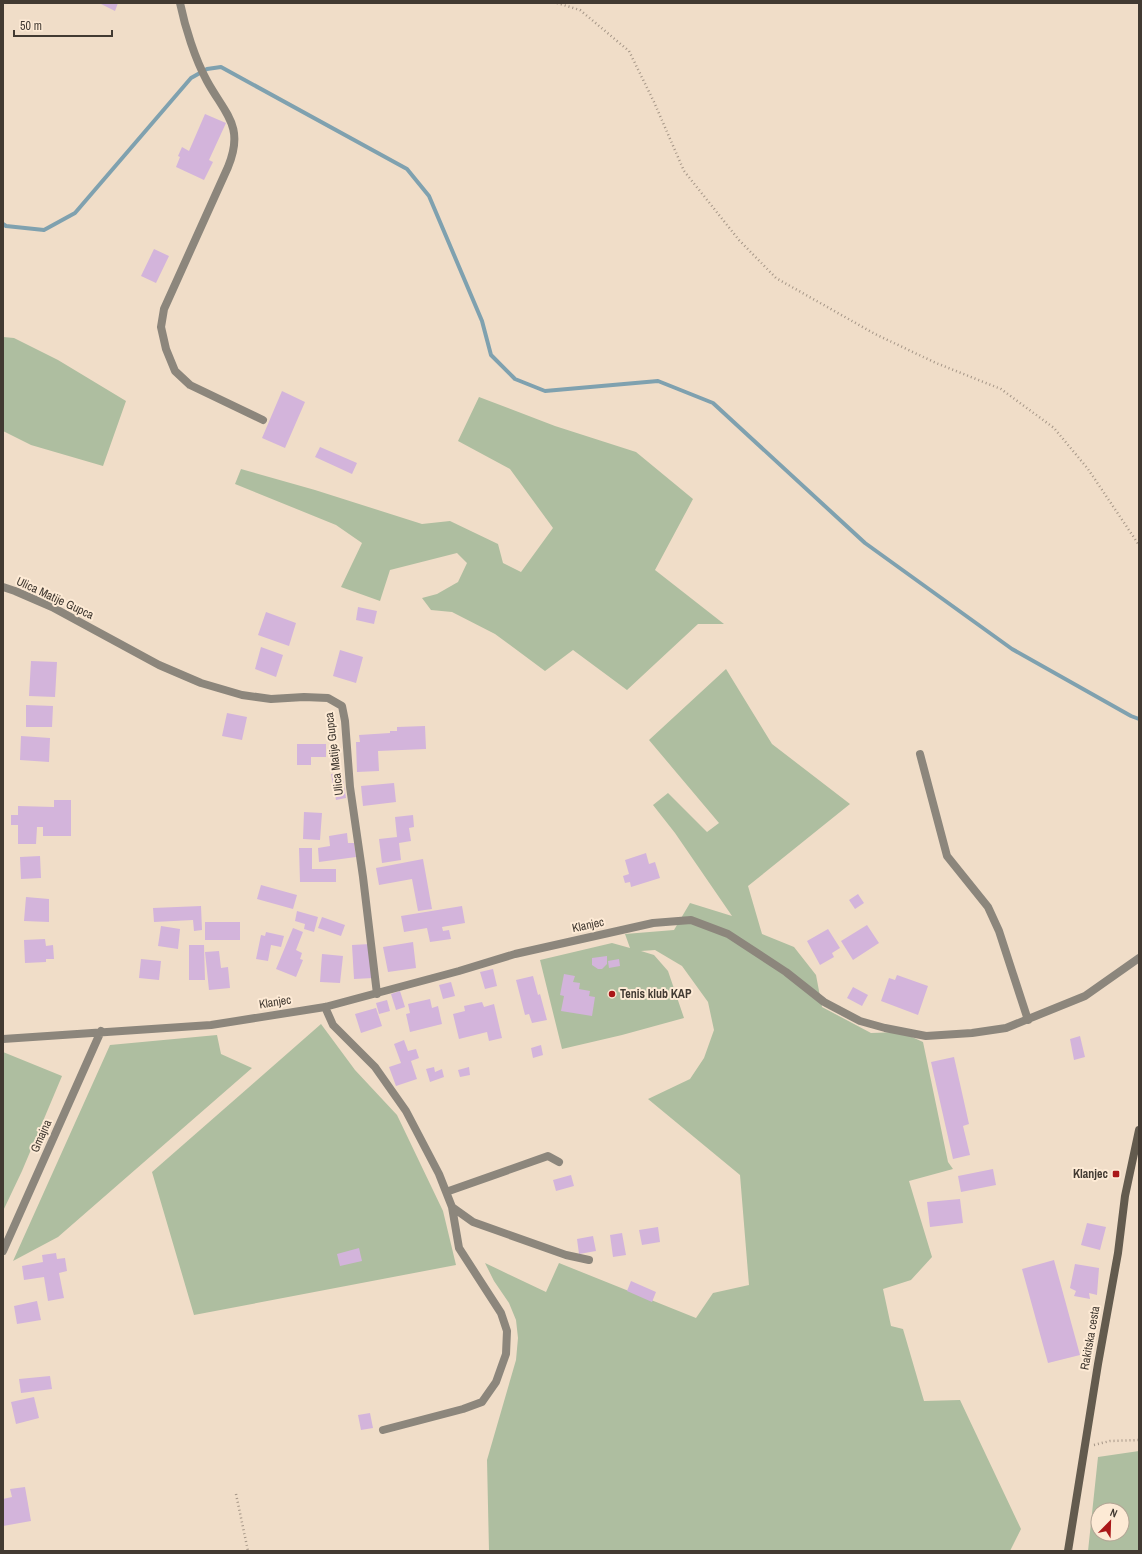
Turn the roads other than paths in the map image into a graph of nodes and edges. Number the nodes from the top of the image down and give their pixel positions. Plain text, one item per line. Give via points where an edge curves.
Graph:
1 (180, 3) edge
2 (263, 420) dead end
3 (3, 587) edge
4 (920, 754) dead end
5 (1139, 958) edge
6 (377, 994) junction
7 (325, 1007) junction
8 (1028, 1020) junction
9 (101, 1031) junction
10 (3, 1039) edge
11 (1139, 1130) edge
12 (558, 1162) dead end
13 (446, 1192) junction
14 (452, 1207) junction
15 (3, 1251) edge
16 (589, 1260) dead end
17 (383, 1430) dead end
18 (1068, 1551) edge

1 - 2 street via 184,22 200,65 207,81 228,113 235,147 164,309 161,328 175,370 190,385
3 - 6 street, Ulica Matije Gupca via 52,607 159,665 201,683 242,695 271,699 328,698 342,706
4 - 8 street via 947,856 988,907 999,931
5 - 8 street, Klanjec via 1085,996
6 - 7 street, Klanjec
6 - 8 street, Klanjec via 515,954 653,923 690,920 728,934 786,972 824,1002 860,1021 926,1036 1006,1028
7 - 9 street, Klanjec via 211,1025
7 - 13 street via 333,1025 375,1067 406,1111
9 - 10 street, Klanjec
9 - 15 street, Gmajna
11 - 18 main road, Rakitska cesta via 1125,1196 1118,1253
12 - 13 street via 548,1156
13 - 14 street
14 - 16 street via 473,1222
14 - 17 street via 459,1248 501,1313 507,1331 506,1354 496,1382 482,1402

